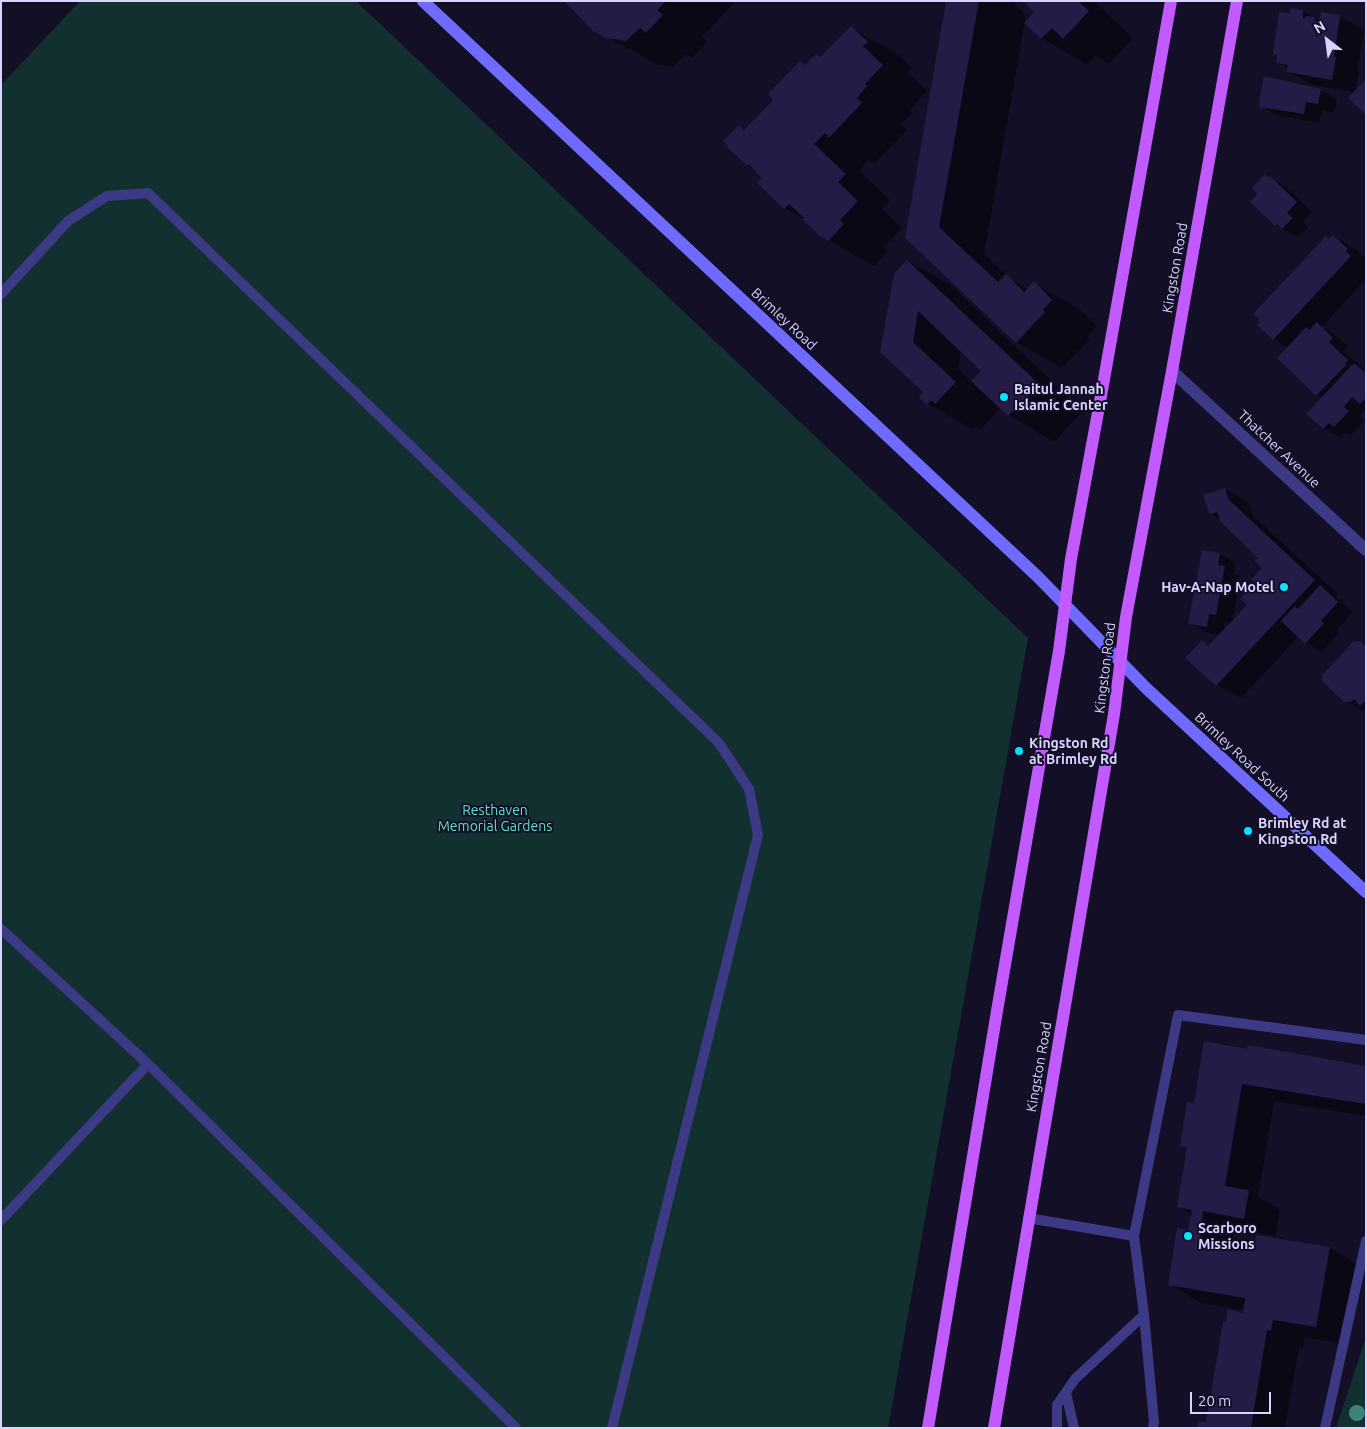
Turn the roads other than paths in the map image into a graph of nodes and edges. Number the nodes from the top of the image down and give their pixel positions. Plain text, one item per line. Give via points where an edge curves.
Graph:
1 (423, 1) edge
2 (1170, 1) edge
3 (1237, 1) edge
4 (1, 294) edge
5 (1172, 371) junction
6 (1366, 550) edge
7 (1065, 604) junction
8 (1121, 663) junction
9 (1366, 892) edge
10 (1, 929) edge
11 (1366, 1040) edge
12 (148, 1064) junction
13 (1028, 1218) junction
14 (1, 1220) edge
15 (1134, 1236) junction
16 (1366, 1241) edge
17 (1144, 1315) junction
18 (1066, 1393) junction
19 (516, 1428) edge
20 (612, 1428) edge
21 (928, 1428) edge
22 (994, 1428) edge
23 (1056, 1428) edge
24 (1074, 1428) edge
25 (1153, 1428) edge
26 (1324, 1428) edge

1 - 7 main road, Brimley Road
2 - 7 main road
3 - 5 main road, Kingston Road
4 - 20 lane via 68,221 107,196 148,193 719,743 749,789 758,835
5 - 6 street, Thatcher Avenue
5 - 8 main road, Kingston Road via 1126,617
7 - 8 main road, Brimley Road
7 - 21 main road
8 - 9 main road, Brimley Road South
8 - 13 main road, Kingston Road
10 - 12 lane
11 - 15 lane via 1178,1015
12 - 14 lane
12 - 19 lane
13 - 15 lane
13 - 22 main road, Kingston Road
15 - 17 lane
16 - 26 lane
17 - 18 lane via 1075,1379
17 - 25 lane
18 - 23 lane via 1057,1405
18 - 24 lane

